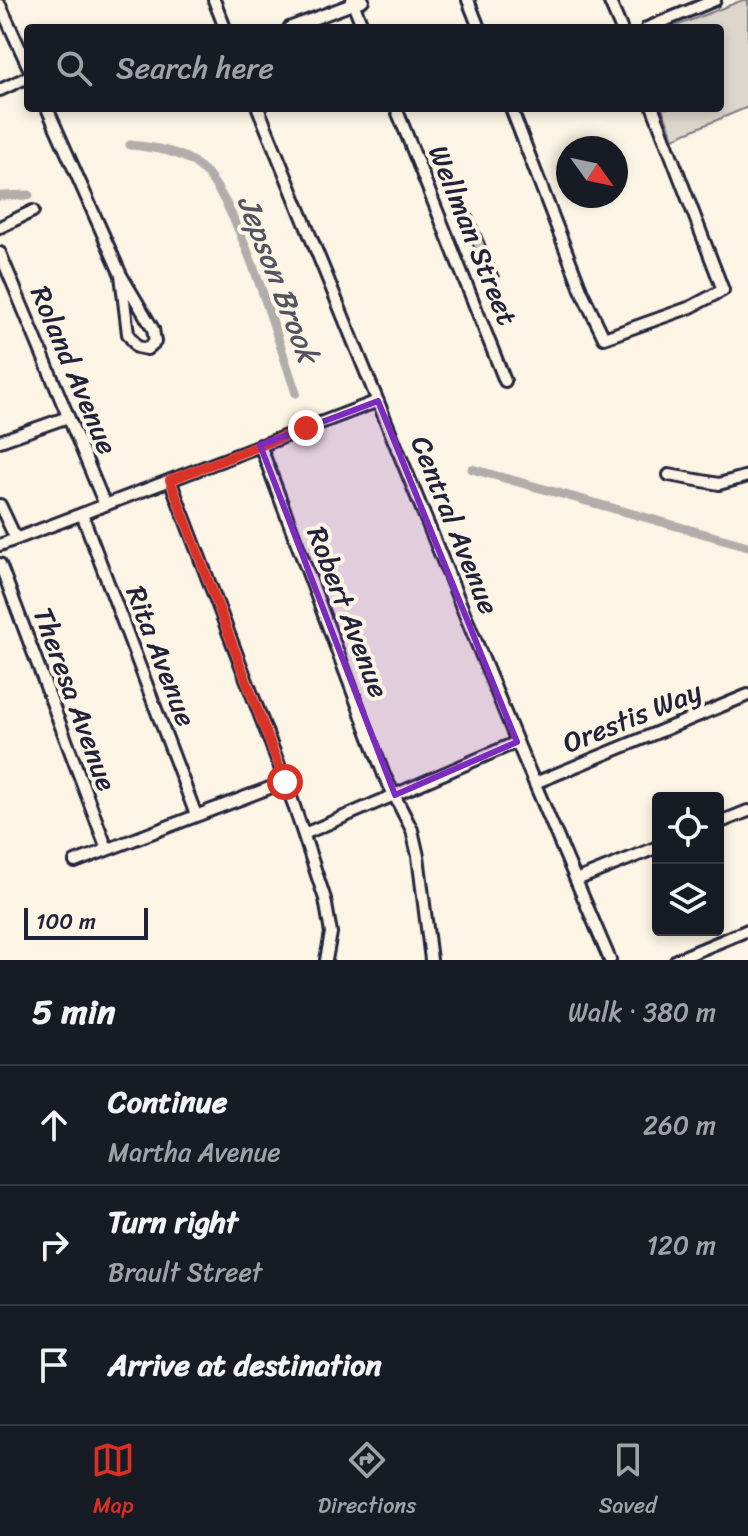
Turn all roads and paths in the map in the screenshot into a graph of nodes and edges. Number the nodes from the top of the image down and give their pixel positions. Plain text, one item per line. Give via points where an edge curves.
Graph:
1 (214, 0) edge
2 (468, 0) edge
3 (609, 0) edge
4 (715, 0) edge
5 (356, 1) edge
6 (0, 5) edge
7 (223, 24) edge
8 (299, 24) edge
9 (362, 24) edge
10 (477, 24) edge
11 (619, 24) edge
12 (657, 24) edge
13 (24, 57) edge
14 (24, 79) edge
15 (0, 90) edge
16 (49, 112) edge
17 (260, 112) edge
18 (398, 112) edge
19 (513, 112) edge
20 (655, 112) edge
21 (33, 211) dead end
22 (0, 227) edge
23 (0, 253) edge
24 (121, 275) junction
25 (505, 381) dead end
26 (378, 401) junction
27 (68, 417) junction
28 (0, 441) edge
29 (260, 445) junction
30 (669, 475) dead end
31 (748, 476) edge
32 (170, 480) junction
33 (0, 505) edge
34 (105, 505) junction
35 (82, 514) junction
36 (16, 539) junction
37 (0, 545) edge
38 (0, 564) edge
39 (748, 695) edge
40 (517, 742) junction
41 (285, 782) junction
42 (535, 783) junction
43 (395, 795) junction
44 (748, 811) edge
45 (196, 815) junction
46 (724, 821) edge
47 (304, 834) junction
48 (107, 849) junction
49 (652, 849) edge
50 (75, 862) dead end
51 (576, 880) junction
52 (748, 930) edge
53 (326, 960) edge
54 (431, 960) edge
55 (610, 960) edge
56 (676, 960) edge

1 - 7 street
2 - 10 street
3 - 11 street
4 - 12 street
5 - 8 street
5 - 9 street
6 - 13 street
14 - 15 street
16 - 24 street
17 - 26 street, Central Avenue
18 - 25 street, Wellman Street
19 - 20 street via 604,338 723,290
21 - 22 street
23 - 27 street, Roland Avenue
24 - 24 street via 128,334 137,347 147,349 155,342 153,329
26 - 29 street
26 - 40 street, Central Avenue
27 - 28 street
27 - 34 street, Roland Avenue
29 - 32 street
29 - 43 street, Robert Avenue
30 - 31 street via 719,484
32 - 34 street
32 - 41 street
33 - 36 street
34 - 35 street
35 - 36 street
35 - 45 street, Rita Avenue
36 - 37 street
38 - 48 street, Theresa Avenue
39 - 42 street, Orestis Way
40 - 42 street, Central Avenue
40 - 43 street
41 - 45 street
41 - 47 street
42 - 51 street, Central Avenue
43 - 47 street
43 - 54 street, Robert Avenue via 418,856
44 - 46 street
45 - 48 street
47 - 53 street via 329,911
48 - 50 street
49 - 51 street
51 - 55 street, Central Avenue
52 - 56 street

